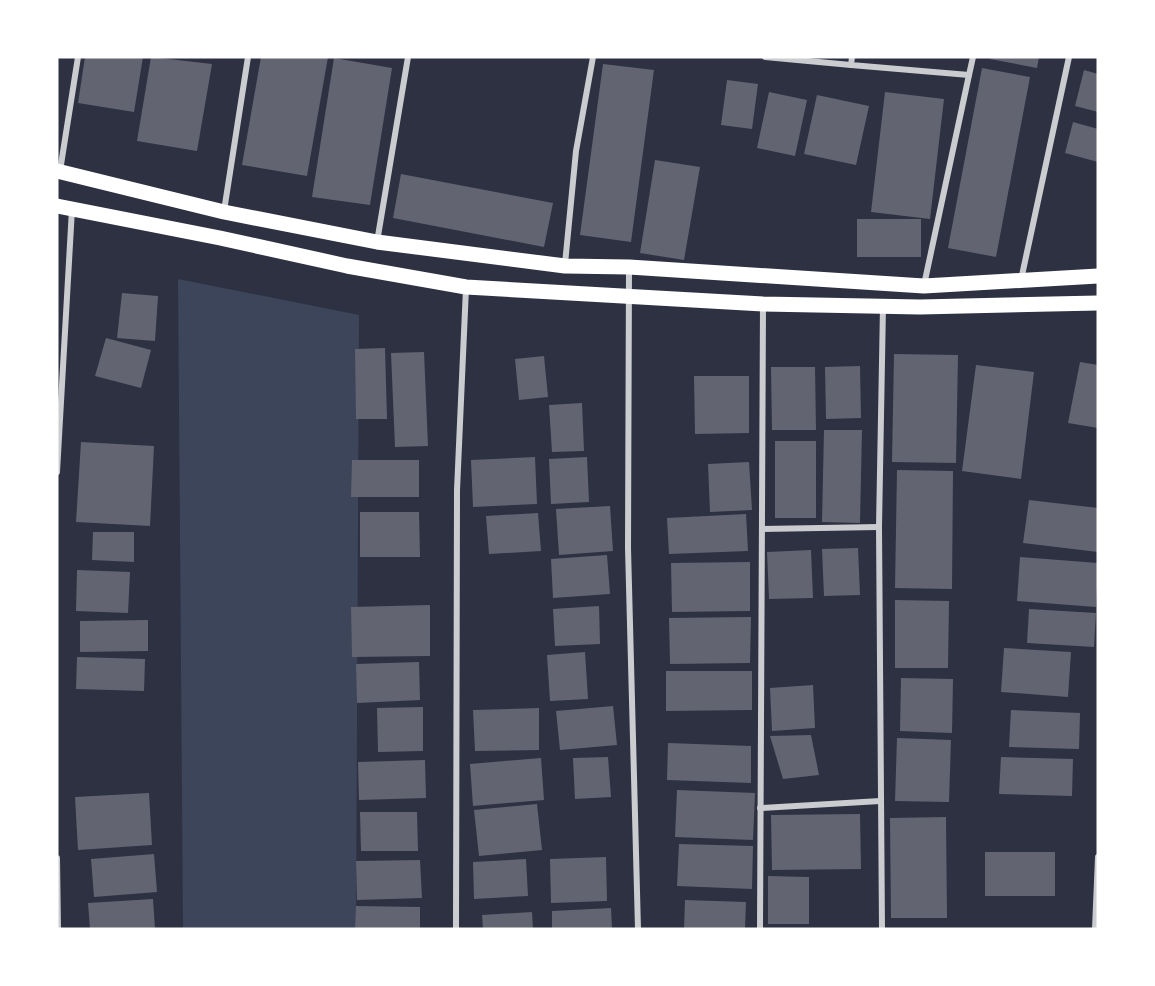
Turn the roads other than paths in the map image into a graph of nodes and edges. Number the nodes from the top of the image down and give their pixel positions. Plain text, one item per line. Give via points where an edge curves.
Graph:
1 (78, 57) edge
2 (248, 57) edge
3 (408, 57) edge
4 (593, 57) edge
5 (765, 57) edge
6 (852, 57) edge
7 (973, 57) edge
8 (1069, 57) edge
9 (851, 65) junction
10 (969, 75) junction
11 (58, 171) edge
12 (65, 207) edge
13 (224, 212) junction
14 (377, 242) junction
15 (565, 266) junction
16 (629, 267) junction
17 (1098, 276) edge
18 (1021, 280) junction
19 (924, 286) junction
20 (466, 287) junction
21 (629, 297) junction
22 (1098, 303) edge
23 (763, 304) junction
24 (883, 305) junction
25 (57, 472) edge
26 (879, 527) junction
27 (762, 529) junction
28 (880, 801) junction
29 (760, 807) junction
30 (57, 858) edge
31 (1098, 858) edge
32 (58, 929) edge
33 (456, 929) edge
34 (638, 929) edge
35 (760, 929) edge
36 (882, 929) edge
37 (1095, 929) edge

1 - 11 street
2 - 13 street
3 - 14 street
4 - 15 street via 576,151
5 - 9 street
6 - 9 street
7 - 10 street
8 - 18 street
9 - 10 street
10 - 19 street
11 - 13 main road
12 - 20 main road
12 - 25 street
13 - 14 main road
14 - 15 main road
15 - 16 main road
16 - 19 main road
16 - 21 street
17 - 18 main road
18 - 19 main road
20 - 21 main road
20 - 33 street via 457,490
21 - 23 main road
21 - 34 street via 628,548
22 - 24 main road
23 - 24 main road
23 - 27 street
24 - 26 street
26 - 27 street
26 - 28 street
27 - 29 street
28 - 29 street
28 - 36 street
29 - 35 street
30 - 32 street
31 - 37 street

